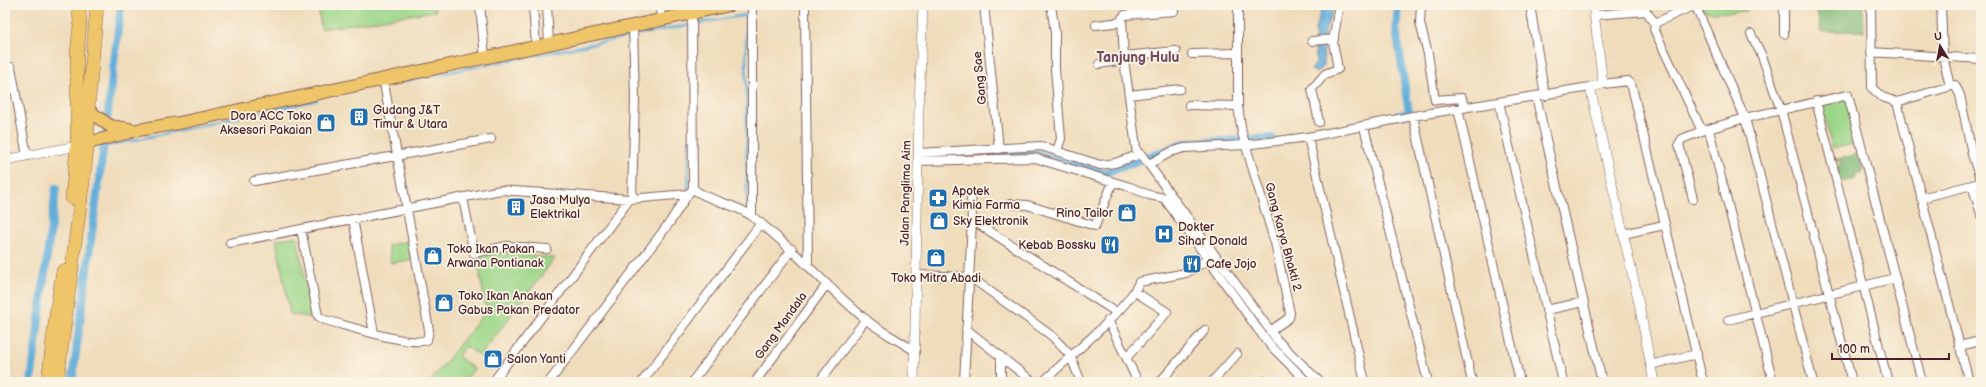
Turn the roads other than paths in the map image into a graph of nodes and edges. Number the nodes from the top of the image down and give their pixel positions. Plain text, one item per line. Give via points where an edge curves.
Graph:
1 (79, 5) edge
2 (97, 5) edge
3 (480, 5) edge
4 (533, 5) edge
5 (546, 5) edge
6 (661, 5) edge
7 (730, 5) edge
8 (752, 5) edge
9 (805, 5) edge
10 (923, 5) edge
11 (984, 5) edge
12 (1051, 5) edge
13 (1238, 5) edge
14 (1339, 5) edge
15 (1421, 5) edge
16 (1530, 5) edge
17 (1593, 5) edge
18 (1784, 5) edge
19 (1871, 5) edge
20 (1941, 5) edge
21 (715, 6) edge
22 (1174, 11) dead end
23 (692, 13) junction
24 (1594, 15) junction
25 (660, 20) junction
26 (1122, 22) junction
27 (1655, 23) junction
28 (1096, 25) dead end
29 (633, 26) junction
30 (1751, 34) dead end
31 (1784, 34) dead end
32 (1334, 39) junction
33 (1312, 41) dead end
34 (549, 44) junction
35 (536, 47) junction
36 (1176, 51) dead end
37 (1871, 52) junction
38 (1238, 53) junction
39 (1192, 54) dead end
40 (1943, 57) junction
41 (485, 58) junction
42 (1124, 58) junction
43 (1981, 59) edge
44 (1099, 64) dead end
45 (11, 67) dead end
46 (383, 78) junction
47 (1602, 84) junction
48 (1950, 86) junction
49 (1590, 87) junction
50 (1180, 89) dead end
51 (1129, 95) junction
52 (1536, 96) junction
53 (1545, 96) junction
54 (1816, 101) junction
55 (1499, 102) junction
56 (1897, 102) junction
57 (1189, 105) dead end
58 (1238, 106) junction
59 (1461, 109) junction
60 (88, 110) junction
61 (1781, 110) junction
62 (1414, 116) junction
63 (1745, 118) junction
64 (1319, 122) dead end
65 (1364, 127) junction
66 (138, 130) junction
67 (1705, 130) junction
68 (1308, 137) junction
69 (491, 139) dead end
70 (1244, 140) junction
71 (88, 143) junction
72 (999, 149) junction
73 (1057, 150) junction
74 (1140, 154) junction
75 (398, 155) junction
76 (27, 156) junction
77 (918, 157) junction
78 (5, 160) edge
79 (1149, 163) junction
80 (254, 181) dead end
81 (1114, 182) junction
82 (1981, 183) edge
83 (1972, 185) junction
84 (690, 192) junction
85 (1167, 196) junction
86 (971, 197) dead end
87 (463, 198) junction
88 (1921, 198) junction
89 (630, 199) junction
90 (1693, 199) dead end
91 (1010, 204) dead end
92 (407, 209) junction
93 (1981, 214) edge
94 (752, 216) junction
95 (353, 219) junction
96 (972, 220) junction
97 (760, 223) junction
98 (1664, 225) junction
99 (301, 229) junction
100 (1624, 234) junction
101 (230, 243) dead end
102 (547, 249) dead end
103 (792, 249) junction
104 (1209, 259) junction
105 (69, 261) junction
106 (808, 266) junction
107 (917, 275) junction
108 (969, 277) junction
109 (1895, 278) junction
110 (827, 284) junction
111 (1865, 286) junction
112 (1135, 292) junction
113 (1829, 294) junction
114 (1584, 302) junction
115 (1792, 303) junction
116 (1546, 310) junction
117 (1116, 312) junction
118 (1756, 313) junction
119 (866, 319) junction
120 (1108, 320) junction
121 (1728, 320) dead end
122 (966, 329) junction
123 (1205, 330) dead end
124 (1270, 331) junction
125 (374, 333) junction
126 (1981, 341) edge
127 (1959, 346) junction
128 (915, 351) junction
129 (1237, 354) dead end
130 (1697, 354) junction
131 (1070, 355) junction
132 (1127, 357) junction
133 (1001, 358) junction
134 (1650, 365) junction
135 (48, 382) edge
136 (57, 382) edge
137 (493, 382) edge
138 (549, 382) edge
139 (642, 382) edge
140 (692, 382) edge
141 (755, 382) edge
142 (819, 382) edge
143 (914, 382) edge
144 (964, 382) edge
145 (1001, 382) edge
146 (1033, 382) edge
147 (1043, 382) edge
148 (1082, 382) edge
149 (1138, 382) edge
150 (1160, 382) edge
151 (1212, 382) edge
152 (1307, 382) edge
153 (1320, 382) edge
154 (1365, 382) edge
155 (1428, 382) edge
156 (1472, 382) edge
157 (1520, 382) edge
158 (1563, 382) edge
159 (1602, 382) edge
160 (1654, 382) edge
161 (1703, 382) edge
162 (1773, 382) edge
163 (1813, 382) edge
164 (1852, 382) edge
165 (1888, 382) edge
166 (1922, 382) edge
167 (1969, 382) edge

1 - 71 highway via 77,54
2 - 60 highway
3 - 41 street
4 - 35 street
5 - 34 street
6 - 25 street
7 - 21 main road
8 - 94 street
9 - 106 street
10 - 77 street, Jalan Panglima Aim
11 - 72 street, Gang Sae
12 - 73 street via 1061,139
13 - 38 street, Gang Karya Bhakti 2
14 - 32 street
15 - 59 street via 1420,23 1435,100 1462,98
16 - 53 street
17 - 24 street
18 - 31 street
19 - 37 street
20 - 40 street
21 - 23 main road
22 - 26 street via 1125,15
23 - 25 main road
23 - 84 street
24 - 27 street via 1646,11
24 - 47 street
25 - 29 main road
26 - 28 street
26 - 42 street
27 - 63 street via 1695,5
27 - 67 street via 1654,29
29 - 34 main road
29 - 89 street via 634,151
30 - 61 street via 1762,56
32 - 33 street
32 - 64 street via 1338,69 1325,74 1312,89
34 - 35 main road
35 - 41 main road
36 - 42 street
37 - 40 street
37 - 56 street via 1872,88 1882,98
38 - 39 street
38 - 58 street, Gang Karya Bhakti 2
40 - 43 street
40 - 48 street
41 - 46 main road
42 - 44 street
42 - 51 street
45 - 76 street
46 - 66 main road
46 - 75 street
47 - 49 street
47 - 98 street via 1628,81 1630,83
48 - 56 street
48 - 82 street via 1955,85 1960,95 1972,154
49 - 53 street
49 - 100 street
50 - 51 street
51 - 74 street
52 - 53 street
52 - 55 street
52 - 114 street
54 - 61 street
54 - 109 street via 1848,95
54 - 111 street
55 - 59 street
55 - 116 street
56 - 88 street
57 - 58 street
58 - 70 street, Gang Karya Bhakti 2
59 - 62 street
59 - 157 street
60 - 66 main road via 110,126
60 - 71 highway
61 - 63 street
61 - 113 street
62 - 65 street
62 - 156 street
63 - 67 street
63 - 115 street
65 - 68 street
65 - 155 street
66 - 71 main road
67 - 90 street via 1682,139 1679,144
67 - 118 street
68 - 70 street
68 - 154 street
69 - 75 street
70 - 79 street via 1184,148
70 - 124 street, Gang Karya Bhakti 2 via 1275,243 1290,313 1289,318
71 - 76 street
71 - 105 highway
72 - 73 street via 1041,146
72 - 77 street
73 - 74 street via 1100,165 1115,164
74 - 79 street
75 - 80 street
75 - 92 street
76 - 78 street
77 - 81 street via 1035,158
77 - 107 street, Jalan Panglima Aim
79 - 85 street
81 - 85 street via 1149,195
81 - 91 street via 1095,226 1027,205
82 - 83 street
83 - 88 street
83 - 93 street
84 - 89 street
84 - 94 street via 722,202
84 - 138 street
85 - 104 street
85 - 124 street
86 - 96 street
87 - 89 street via 501,190
87 - 92 street
87 - 102 street via 474,253 507,246
88 - 127 street
89 - 137 street
92 - 95 street
92 - 125 street via 429,330 427,340 417,343
94 - 97 street
95 - 99 street
95 - 125 street
96 - 108 street
96 - 117 street
97 - 103 street
97 - 139 street
98 - 100 street
98 - 130 street
99 - 101 street
99 - 125 street via 318,316
100 - 134 street
103 - 106 street
103 - 140 street
104 - 112 street via 1186,273 1139,282
104 - 152 street via 1271,346
105 - 135 highway via 57,307
105 - 136 highway
106 - 110 street
107 - 108 street
107 - 128 street, Jalan Panglima Aim
108 - 122 street
108 - 131 street via 1052,336
109 - 111 street
109 - 166 street
110 - 119 street
110 - 141 street, Gang Mandala
111 - 113 street
111 - 165 street
112 - 117 street
112 - 132 street via 1167,312
113 - 115 street
113 - 164 street
114 - 116 street
114 - 159 street
115 - 118 street
115 - 163 street
116 - 158 street
117 - 120 street
118 - 121 street
118 - 162 street
119 - 128 street
119 - 142 street
120 - 131 street
120 - 132 street
122 - 133 street
122 - 144 street
123 - 150 street
124 - 153 street via 1289,354
126 - 127 street
127 - 167 street
128 - 143 street, Jalan Panglima Aim
129 - 151 street
130 - 134 street
130 - 161 street
131 - 147 street
131 - 148 street
132 - 149 street
133 - 145 street
133 - 146 street
134 - 160 street

